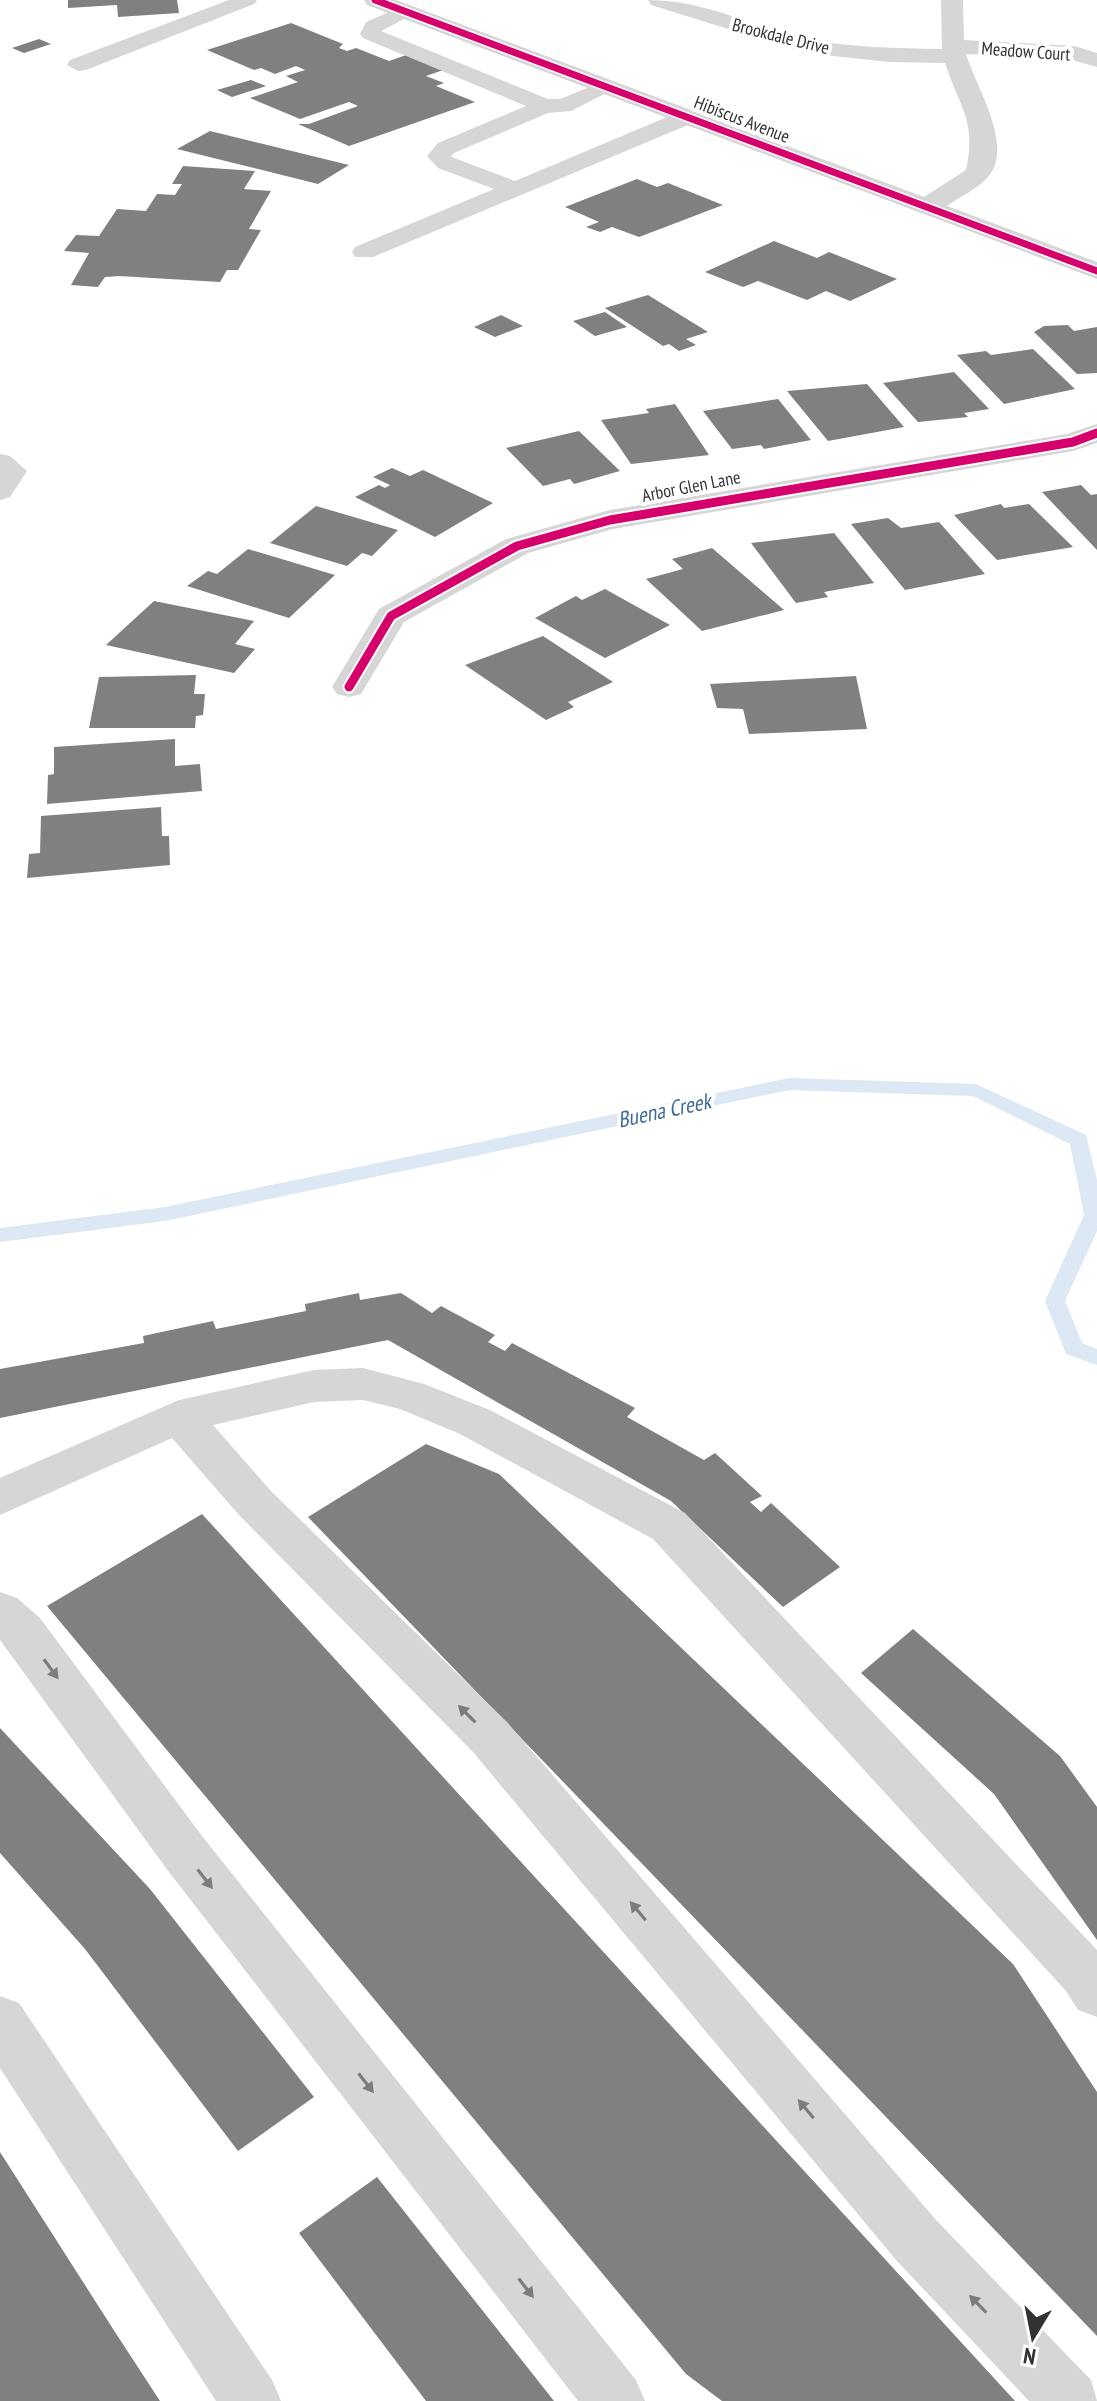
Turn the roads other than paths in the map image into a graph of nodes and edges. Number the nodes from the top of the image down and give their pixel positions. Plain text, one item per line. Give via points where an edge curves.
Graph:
1 (247, 0) edge
2 (375, 0) edge
3 (659, 0) edge
4 (952, 0) edge
5 (405, 11) junction
6 (954, 51) junction
7 (1097, 60) edge
8 (78, 65) dead end
9 (607, 87) junction
10 (545, 106) junction
11 (687, 117) junction
12 (513, 188) junction
13 (927, 207) junction
14 (364, 252) dead end
15 (1097, 271) edge
16 (1097, 433) edge
17 (0, 462) edge
18 (0, 491) edge
19 (349, 687) dead end
20 (179, 1416) junction
21 (0, 1498) edge
22 (0, 1611) edge
23 (1097, 1993) edge
24 (0, 2021) edge
25 (251, 2401) edge
26 (615, 2401) edge
27 (1070, 2401) edge

1 - 8 lane
2 - 5 street, Hibiscus Avenue
3 - 6 street, Brookdale Drive via 805,46 889,55
4 - 6 street
5 - 9 street, Hibiscus Avenue
5 - 10 lane via 373,26 370,34
6 - 7 street, Meadow Court via 1074,53
6 - 13 street via 983,115 984,149 978,173
9 - 10 lane via 563,106
9 - 11 street, Hibiscus Avenue
10 - 12 lane via 438,156
11 - 12 lane
11 - 13 street, Hibiscus Avenue
12 - 14 lane
13 - 15 street, Hibiscus Avenue
16 - 19 street, Arbor Glen Lane via 1073,442 625,517 517,546 391,616
17 - 18 lane via 13,471
20 - 21 lane
20 - 23 lane via 314,1386 363,1384 409,1395 475,1422 669,1526 1001,1882
27 -> 20 lane via 917,2241 490,1737 255,1503
22 -> 26 lane via 23,1632 184,1852
24 - 25 lane

